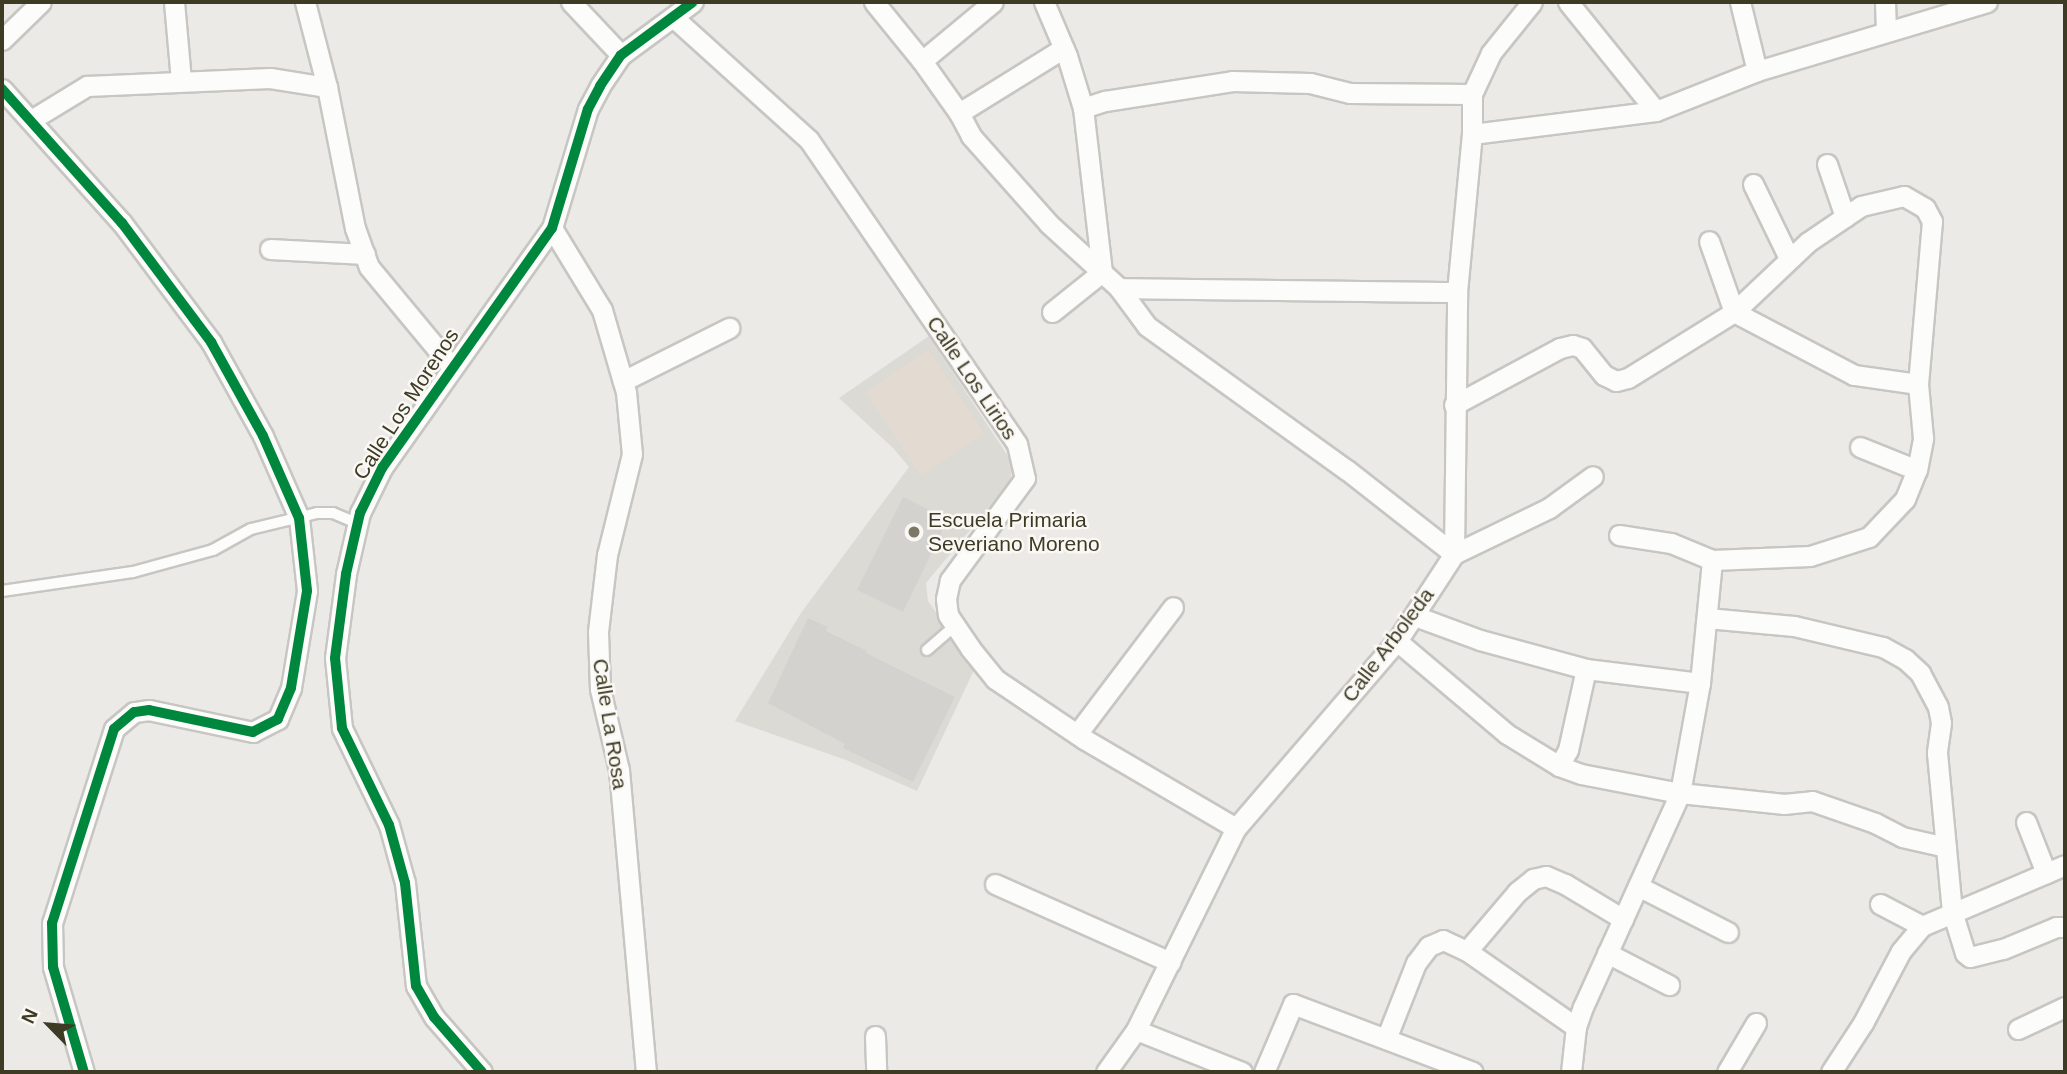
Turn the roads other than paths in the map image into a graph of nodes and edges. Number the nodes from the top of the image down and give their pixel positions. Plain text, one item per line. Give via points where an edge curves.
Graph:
1 (41, 2) edge
2 (174, 2) edge
3 (305, 2) edge
4 (571, 2) edge
5 (693, 2) edge
6 (874, 2) edge
7 (993, 2) edge
8 (1044, 2) edge
9 (1532, 2) edge
10 (1569, 2) edge
11 (1740, 2) edge
12 (1885, 2) edge
13 (1987, 2) edge
14 (673, 16) junction
15 (1886, 31) junction
16 (2, 40) edge
17 (1064, 48) junction
18 (621, 55) junction
19 (922, 61) junction
20 (1757, 71) junction
21 (181, 81) junction
22 (327, 86) junction
23 (2, 89) edge
24 (1472, 94) junction
25 (1083, 108) junction
26 (1656, 111) junction
27 (960, 113) junction
28 (31, 120) junction
29 (1472, 134) junction
30 (1827, 164) dead end
31 (1753, 184) dead end
32 (1845, 217) junction
33 (552, 228) junction
34 (1709, 241) dead end
35 (270, 249) dead end
36 (365, 254) junction
37 (1789, 258) junction
38 (1102, 272) junction
39 (1119, 288) junction
40 (1457, 292) junction
41 (1052, 312) dead end
42 (1734, 312) junction
43 (729, 328) dead end
44 (453, 367) junction
45 (623, 381) junction
46 (1918, 384) junction
47 (1454, 405) junction
48 (1860, 446) dead end
49 (1917, 470) junction
50 (1593, 476) dead end
51 (299, 518) junction
52 (358, 523) junction
53 (1619, 535) dead end
54 (1454, 554) junction
55 (1712, 560) junction
56 (2, 591) edge
57 (1173, 607) dead end
58 (1415, 617) junction
59 (1707, 618) junction
60 (955, 626) junction
61 (1397, 641) junction
62 (927, 650) dead end
63 (1586, 669) junction
64 (1700, 683) junction
65 (1077, 734) junction
66 (1559, 766) junction
67 (1680, 793) junction
68 (2026, 822) dead end
69 (1236, 828) junction
70 (1946, 847) junction
71 (2065, 865) edge
72 (2046, 873) junction
73 (995, 884) dead end
74 (1638, 886) junction
75 (1880, 904) dead end
76 (1952, 911) junction
77 (1623, 919) junction
78 (1922, 926) junction
79 (2065, 927) edge
80 (1728, 932) dead end
81 (1467, 951) junction
82 (1607, 953) junction
83 (1170, 962) junction
84 (1669, 985) dead end
85 (2065, 1007) edge
86 (1756, 1023) dead end
87 (1576, 1027) junction
88 (2018, 1029) dead end
89 (1136, 1030) junction
90 (875, 1036) dead end
91 (1386, 1039) junction
92 (84, 1072) edge
93 (482, 1072) edge
94 (646, 1072) edge
95 (876, 1072) edge
96 (1106, 1072) edge
97 (1242, 1072) edge
98 (1264, 1072) edge
99 (1473, 1072) edge
100 (1571, 1072) edge
101 (1727, 1072) edge
102 (1831, 1072) edge

1 - 16 street
2 - 21 street
3 - 22 street
4 - 18 street
5 - 14 street, Calle Los Morenos
6 - 19 street
7 - 19 street
8 - 17 street
9 - 24 street via 1491,53
10 - 26 street
11 - 20 street
12 - 15 street
13 - 15 street
14 - 18 street, Calle Los Morenos
14 - 60 street, Calle Los Lirios via 808,140 1017,444 1026,478 950,580 946,599
15 - 20 street
17 - 25 street
17 - 27 street
18 - 33 street, Calle Los Morenos via 588,108
19 - 27 street
20 - 26 street
21 - 22 street via 270,78
21 - 28 street via 87,86
22 - 36 street via 355,228
23 - 28 street
24 - 25 street via 1350,93 1310,83 1232,81
24 - 29 street
25 - 38 street
26 - 29 street
27 - 38 street via 971,136 1049,224
28 - 51 street via 122,223 211,342 263,436
29 - 40 street
30 - 32 street
31 - 37 street
32 - 37 street
32 - 46 street via 1861,206 1904,196 1925,208 1932,222
33 - 44 street, Calle Los Morenos
33 - 45 street, Calle La Rosa via 602,310
34 - 42 street
35 - 36 street
36 - 44 street via 369,267
37 - 42 street
38 - 39 street
38 - 41 street
39 - 40 street
39 - 54 street via 1147,326 1347,470
40 - 47 street
42 - 46 street via 1854,375
42 - 47 street via 1628,378 1616,381 1604,375 1582,348 1573,345
43 - 45 street
44 - 52 street, Calle Los Morenos via 382,468
45 - 94 street, Calle La Rosa via 632,454 607,555 598,644 600,689 619,770
46 - 49 street via 1923,438
47 - 54 street
48 - 49 street
49 - 55 street via 1905,499 1869,537 1810,556
50 - 54 street via 1549,508
51 - 52 lane via 332,513
51 - 56 lane via 251,530 213,550 133,572
51 - 92 street via 307,591 291,688 278,719 253,732 149,710 134,712 114,729 52,923 53,967
52 - 93 street, Calle Los Morenos via 335,658 342,728 389,825 405,883 416,986 434,1017
53 - 55 street via 1671,542
54 - 58 street, Calle Arboleda
55 - 59 street
57 - 65 street
58 - 61 street, Calle Arboleda
58 - 63 street
59 - 64 street
59 - 70 street via 1794,626 1882,647 1906,659 1920,673 1938,707 1937,753
60 - 62 lane
60 - 65 street, Calle Los Lirios via 995,679
61 - 66 street via 1507,734
61 - 69 street, Calle Arboleda
63 - 64 street
63 - 66 street via 1569,750
64 - 67 street
65 - 69 street, Calle Los Lirios
66 - 67 street
67 - 70 street via 1784,804 1812,801 1902,837
67 - 74 street
68 - 72 street
69 - 83 street, Calle Arboleda
70 - 76 street
71 - 72 street
72 - 76 street
73 - 83 street
74 - 77 street
74 - 80 street
75 - 78 street
76 - 78 street
76 - 79 street via 1969,957
77 - 81 street via 1546,876 1517,891
77 - 82 street
78 - 102 street via 1901,951
81 - 87 street
81 - 91 street via 1443,940 1429,946 1416,963
82 - 84 street
82 - 87 street
83 - 89 street, Calle Arboleda
85 - 88 street
86 - 101 street
87 - 100 street
89 - 96 street, Calle Arboleda
89 - 97 street
90 - 95 street
91 - 98 street via 1293,1004
91 - 99 street

